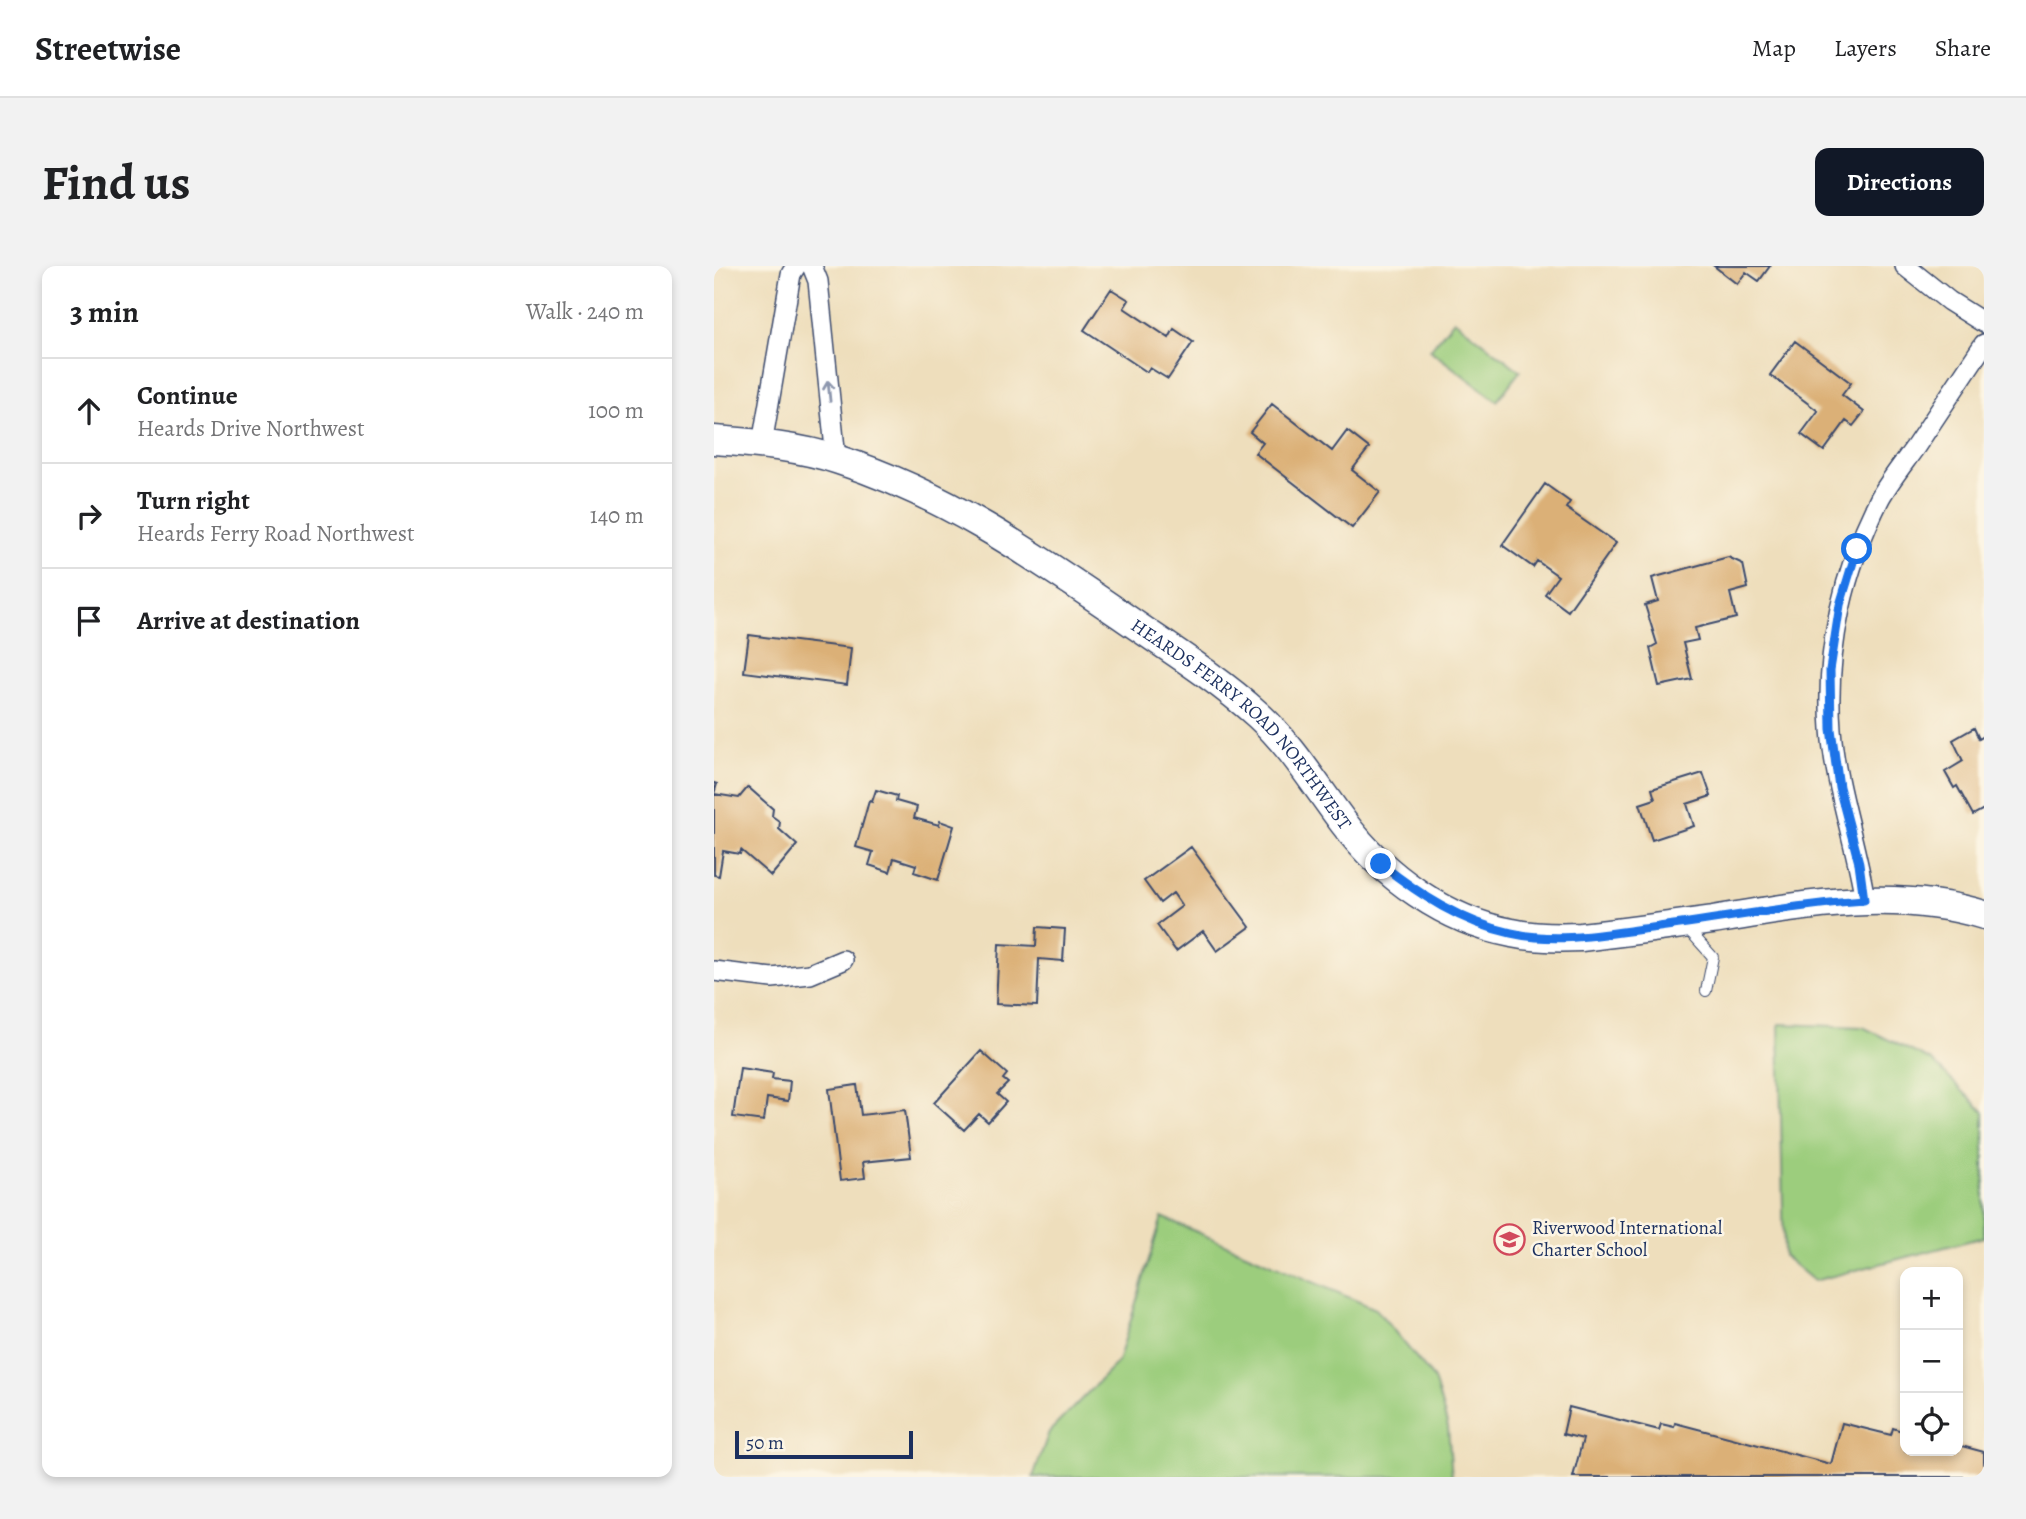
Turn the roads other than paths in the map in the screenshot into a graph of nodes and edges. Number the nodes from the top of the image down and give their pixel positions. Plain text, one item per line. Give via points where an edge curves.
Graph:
1 (796, 266) edge
2 (812, 266) edge
3 (1905, 266) edge
4 (1984, 323) edge
5 (1984, 344) edge
6 (714, 440) edge
7 (762, 444) junction
8 (836, 459) junction
9 (1864, 900) junction
10 (1984, 915) edge
11 (1683, 924) junction
12 (843, 960) dead end
13 (714, 971) edge
14 (1706, 991) dead end

1 - 7 street via 790,274
8 -> 2 street via 818,281
3 - 4 street
5 - 9 street via 1881,496 1857,549 1840,605 1830,670 1831,729
6 - 7 street, HEARDS FERRY ROAD NORTHWEST
7 - 8 street, HEARDS FERRY ROAD NORTHWEST
8 - 11 street, HEARDS FERRY ROAD NORTHWEST via 885,476 967,515 1227,688 1288,745 1345,825 1381,864 1419,895 1465,918 1510,933 1546,938
9 - 10 street, HEARDS FERRY ROAD NORTHWEST via 1934,904
9 - 11 street, HEARDS FERRY ROAD NORTHWEST
11 - 14 lane via 1713,957
12 - 13 street via 810,974 772,978

